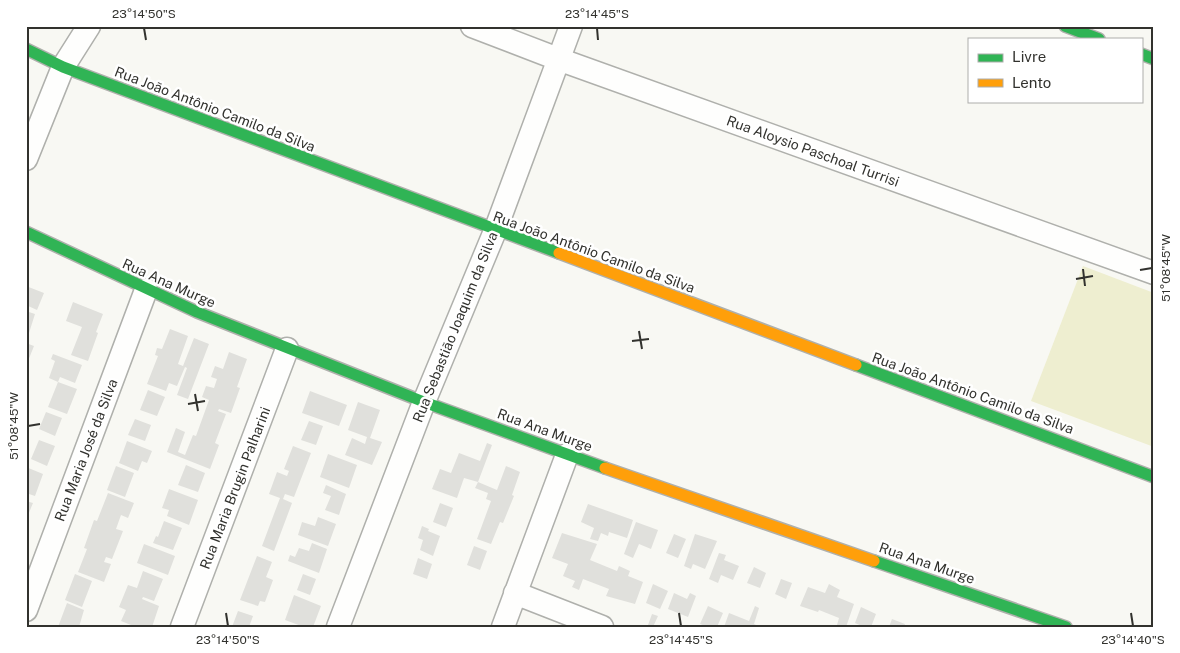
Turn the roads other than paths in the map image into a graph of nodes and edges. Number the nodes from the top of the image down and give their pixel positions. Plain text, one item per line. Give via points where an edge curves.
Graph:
1 (89, 26) edge
2 (472, 26) edge
3 (571, 26) edge
4 (1065, 26) edge
5 (1096, 38) edge
6 (26, 48) edge
7 (1142, 54) edge
8 (558, 59) junction
9 (1154, 59) edge
10 (63, 68) junction
11 (26, 159) edge
12 (494, 230) junction
13 (26, 232) edge
14 (1154, 274) edge
15 (146, 290) junction
16 (287, 349) junction
17 (424, 402) junction
18 (567, 455) junction
19 (1154, 476) edge
20 (515, 593) junction
21 (26, 610) edge
22 (182, 627) edge
23 (338, 627) edge
24 (503, 627) edge
25 (602, 627) edge
26 (1066, 627) edge

1 - 10 street
2 - 8 street, Rua Aloysio Paschoal Turrisi
3 - 8 street, Rua Sebastião Joaquim da Silva
4 - 5 street
6 - 10 street, Rua João Antônio Camilo da Silva
7 - 9 street
8 - 12 street, Rua Sebastião Joaquim da Silva
8 - 14 street, Rua Aloysio Paschoal Turrisi
10 - 11 street
10 - 12 street, Rua João Antônio Camilo da Silva
12 - 17 street, Rua Sebastião Joaquim da Silva
12 - 19 street, Rua João Antônio Camilo da Silva
13 - 15 street, Rua Ana Murge
15 - 16 street, Rua Ana Murge
15 - 21 street, Rua Maria José da Silva
16 - 17 street, Rua Ana Murge
16 - 22 street, Rua Maria Brugin Palharini
17 - 18 street, Rua Ana Murge
17 - 23 street, Rua Sebastião Joaquim da Silva
18 - 20 street
18 - 26 street, Rua Ana Murge
20 - 24 street
20 - 25 street

